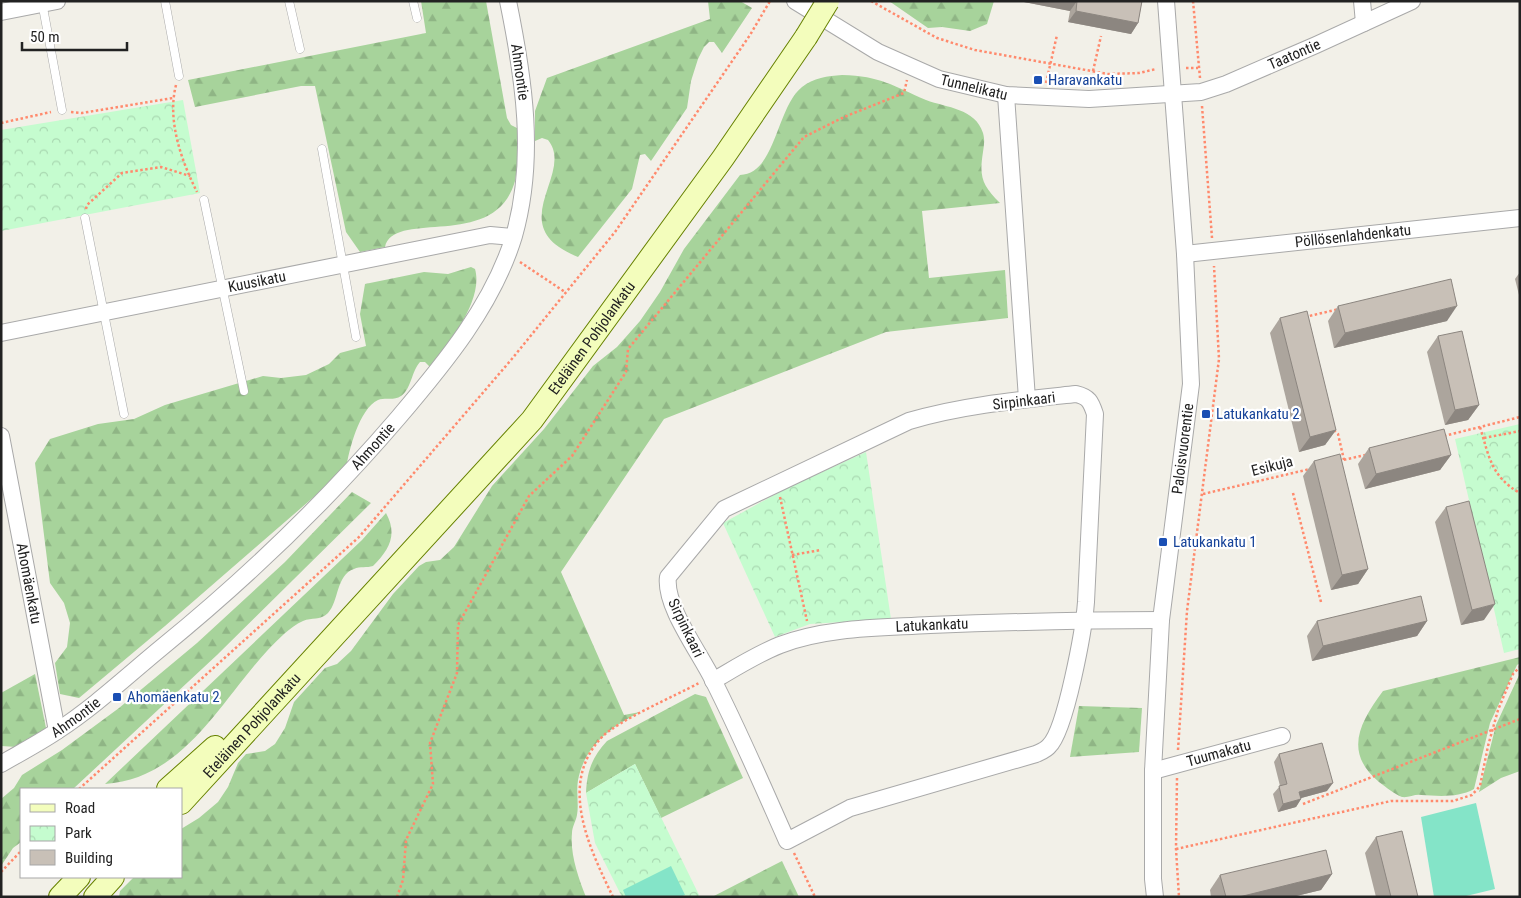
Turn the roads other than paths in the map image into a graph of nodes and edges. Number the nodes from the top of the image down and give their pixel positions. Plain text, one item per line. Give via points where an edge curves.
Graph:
1 (165, 1) edge
2 (289, 1) edge
3 (414, 1) edge
4 (508, 1) edge
5 (795, 1) edge
6 (828, 1) edge
7 (1166, 1) edge
8 (1362, 1) edge
9 (1412, 1) edge
10 (47, 2) edge
11 (1, 12) edge
12 (417, 18) dead end
13 (1364, 23) junction
14 (300, 49) dead end
15 (179, 76) road end
16 (1006, 95) junction
17 (1173, 95) junction
18 (62, 110) road end
19 (322, 149) dead end
20 (204, 200) road end
21 (84, 218) road end
22 (1520, 218) edge
23 (513, 237) junction
24 (1185, 254) junction
25 (343, 264) junction
26 (223, 289) junction
27 (103, 313) junction
28 (1, 333) edge
29 (356, 337) dead end
30 (244, 391) dead end
31 (1027, 399) junction
32 (124, 414) dead end
33 (1, 436) edge
34 (7, 493) edge
35 (1085, 620) junction
36 (1161, 620) junction
37 (322, 649) junction
38 (712, 679) junction
39 (57, 731) junction
40 (1282, 736) dead end
41 (1, 764) edge
42 (1153, 771) junction
43 (169, 788) edge
44 (182, 802) edge
45 (79, 878) edge
46 (112, 878) edge
47 (60, 897) edge
48 (95, 897) edge
49 (1155, 897) edge

1 - 15 lane
2 - 14 lane
3 - 12 lane
4 - 23 street, Ahmontie via 518,51 526,130 526,174
5 - 16 street, Tunnelikatu via 878,52 910,67 939,79
6 - 37 main road, Eteläinen Pohjolankatu, bridge via 724,158 532,420
7 - 17 street, Paloisvuorentie
8 - 13 street
9 - 13 street, Taatontie
10 - 11 street
10 - 18 lane
13 - 17 street, Taatontie via 1226,84 1201,92
16 - 17 street, Tunnelikatu via 1089,99
16 - 31 street
17 - 24 street, Paloisvuorentie
19 - 25 lane
20 - 26 lane
21 - 27 lane
22 - 24 street, Pöllösenlahdenkatu
23 - 25 street, Kuusikatu via 494,235
23 - 39 street, Ahmontie via 483,302 446,362 360,462 277,547 188,626
24 - 36 street, Paloisvuorentie via 1191,384
25 - 26 street, Kuusikatu
25 - 29 lane
26 - 27 street, Kuusikatu
26 - 30 lane
27 - 28 street, Kuusikatu
27 - 32 lane
31 - 35 street, Sirpinkaari via 1076,394 1091,401 1095,414
31 - 38 street, Sirpinkaari via 909,421 724,510 668,577 667,587
33 - 34 street, Ahomäenkatu
34 - 39 street, Ahomäenkatu
35 - 36 street, Latukankatu
35 - 38 street, Latukankatu via 878,628 811,637 758,655
35 - 38 street, Sirpinkaari via 1070,690 1058,732 1050,746 1036,754 850,808 788,840
36 - 42 street, Paloisvuorentie
37 - 43 main road, Eteläinen Pohjolankatu
37 - 44 main road, Eteläinen Pohjolankatu
39 - 41 street, Ahmontie
40 - 42 street, Tuumakatu
42 - 49 street, Paloisvuorentie
45 - 47 main road
46 - 48 main road

